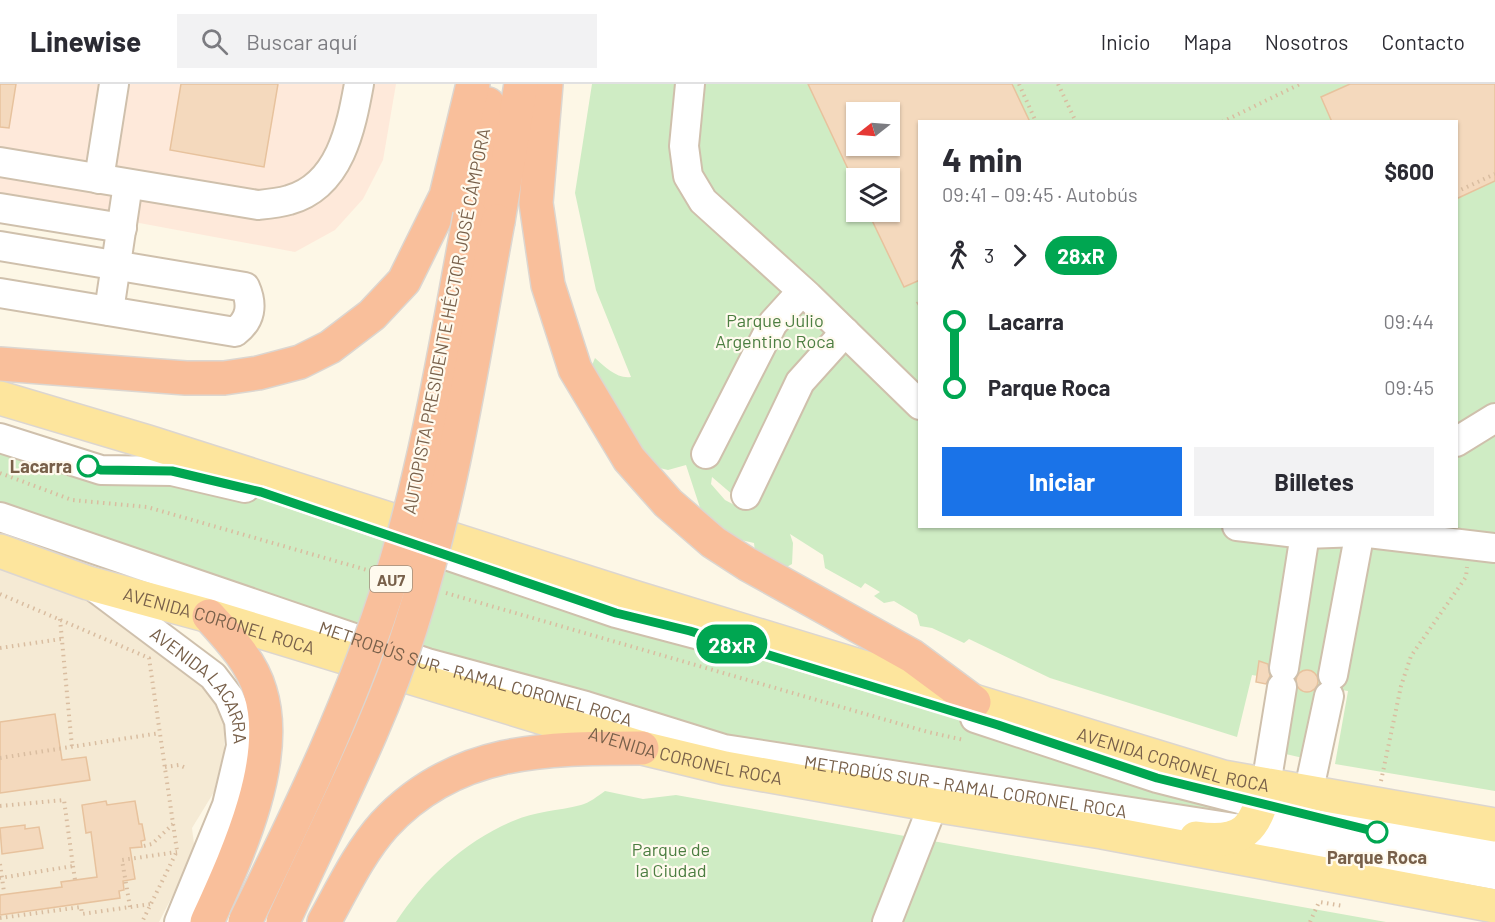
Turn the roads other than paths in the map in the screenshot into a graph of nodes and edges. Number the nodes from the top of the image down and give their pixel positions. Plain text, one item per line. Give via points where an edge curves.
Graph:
1 (114, 84) edge
2 (359, 84) edge
3 (473, 84) edge
4 (491, 84) edge
5 (521, 84) edge
6 (546, 84) edge
7 (690, 84) edge
8 (0, 162) edge
9 (99, 179) junction
10 (128, 184) junction
11 (0, 208) edge
12 (484, 218) junction
13 (122, 228) junction
14 (0, 246) edge
15 (116, 265) junction
16 (802, 291) junction
17 (0, 293) edge
18 (109, 311) junction
19 (845, 332) junction
20 (0, 364) edge
21 (0, 398) edge
22 (918, 403) edge
23 (0, 417) edge
24 (1495, 418) edge
25 (0, 438) edge
26 (1458, 441) edge
27 (148, 442) junction
28 (706, 454) dead end
29 (746, 495) dead end
30 (0, 517) edge
31 (1254, 528) edge
32 (1361, 529) edge
33 (1305, 534) junction
34 (1483, 547) edge
35 (0, 551) edge
36 (88, 583) junction
37 (209, 616) junction
38 (974, 702) junction
39 (642, 748) junction
40 (1308, 794) junction
41 (933, 806) junction
42 (1258, 807) junction
43 (1495, 825) edge
44 (1102, 832) junction
45 (1495, 854) edge
46 (1495, 875) edge
47 (1495, 906) edge
48 (179, 922) edge
49 (207, 922) edge
50 (245, 922) edge
51 (283, 922) edge
52 (324, 922) edge
53 (887, 922) edge

1 - 9 street
2 - 10 street via 341,156 318,183 291,200 258,205
3 - 20 highway via 446,195 422,250 404,281 372,315 330,347 300,362 224,378
4 - 12 highway, AUTOPISTA PRESIDENTE HÉCTOR JOSÉ CÁMPORA / AU7
5 - 12 highway, AUTOPISTA PRESIDENTE HÉCTOR JOSÉ CÁMPORA / AU7
6 - 38 highway via 536,202 548,285 575,369 629,459 668,503 713,542 912,656
7 - 16 street via 684,146 688,176 703,201
8 - 9 street
9 - 10 street
10 - 13 street
11 - 13 street
12 - 50 highway, AUTOPISTA PRESIDENTE HÉCTOR JOSÉ CÁMPORA / AU7, bridge via 392,579 362,668
12 - 51 highway, AUTOPISTA PRESIDENTE HÉCTOR JOSÉ CÁMPORA / AU7, bridge via 450,487 411,627 358,761
13 - 15 street
14 - 15 street
15 - 18 street
15 - 18 street via 245,287 251,301 245,324 235,332
16 - 19 street
16 - 28 street via 772,323
17 - 18 street
19 - 22 street
19 - 29 street via 800,382
21 - 27 main road, AVENIDA CORONEL ROCA
23 - 27 main road via 105,448 124,449
24 - 26 street
25 - 42 street, METROBÚS SUR - RAMAL CORONEL ROCA via 101,470 172,471 261,492 616,613 690,631
27 - 38 main road, AVENIDA CORONEL ROCA
30 - 42 street, METROBÚS SUR - RAMAL CORONEL ROCA via 427,663 586,706 723,749
31 - 33 street
32 - 33 street
32 - 34 street
32 - 40 street
33 - 42 street
35 - 36 main road, AVENIDA CORONEL ROCA
36 - 37 main road, AVENIDA CORONEL ROCA
36 - 48 street, AVENIDA LACARRA via 213,676 229,697 239,721 241,746 228,805
37 - 39 main road, AVENIDA CORONEL ROCA
37 - 49 highway via 242,656 260,689 268,730 264,771 231,868
38 - 42 main road, AVENIDA CORONEL ROCA via 1223,777
39 - 41 main road, AVENIDA CORONEL ROCA via 725,768
39 - 52 highway via 518,754 477,764 437,780 383,827 355,866
40 - 42 main road, AVENIDA CORONEL ROCA
40 - 43 main road, AVENIDA CORONEL ROCA
41 - 44 main road, AVENIDA CORONEL ROCA
41 - 53 street
42 - 44 main road via 1225,841 1156,831
42 - 45 street, METROBÚS SUR - RAMAL CORONEL ROCA
42 - 46 street, METROBÚS SUR - RAMAL CORONEL ROCA
44 - 47 main road, AVENIDA CORONEL ROCA

